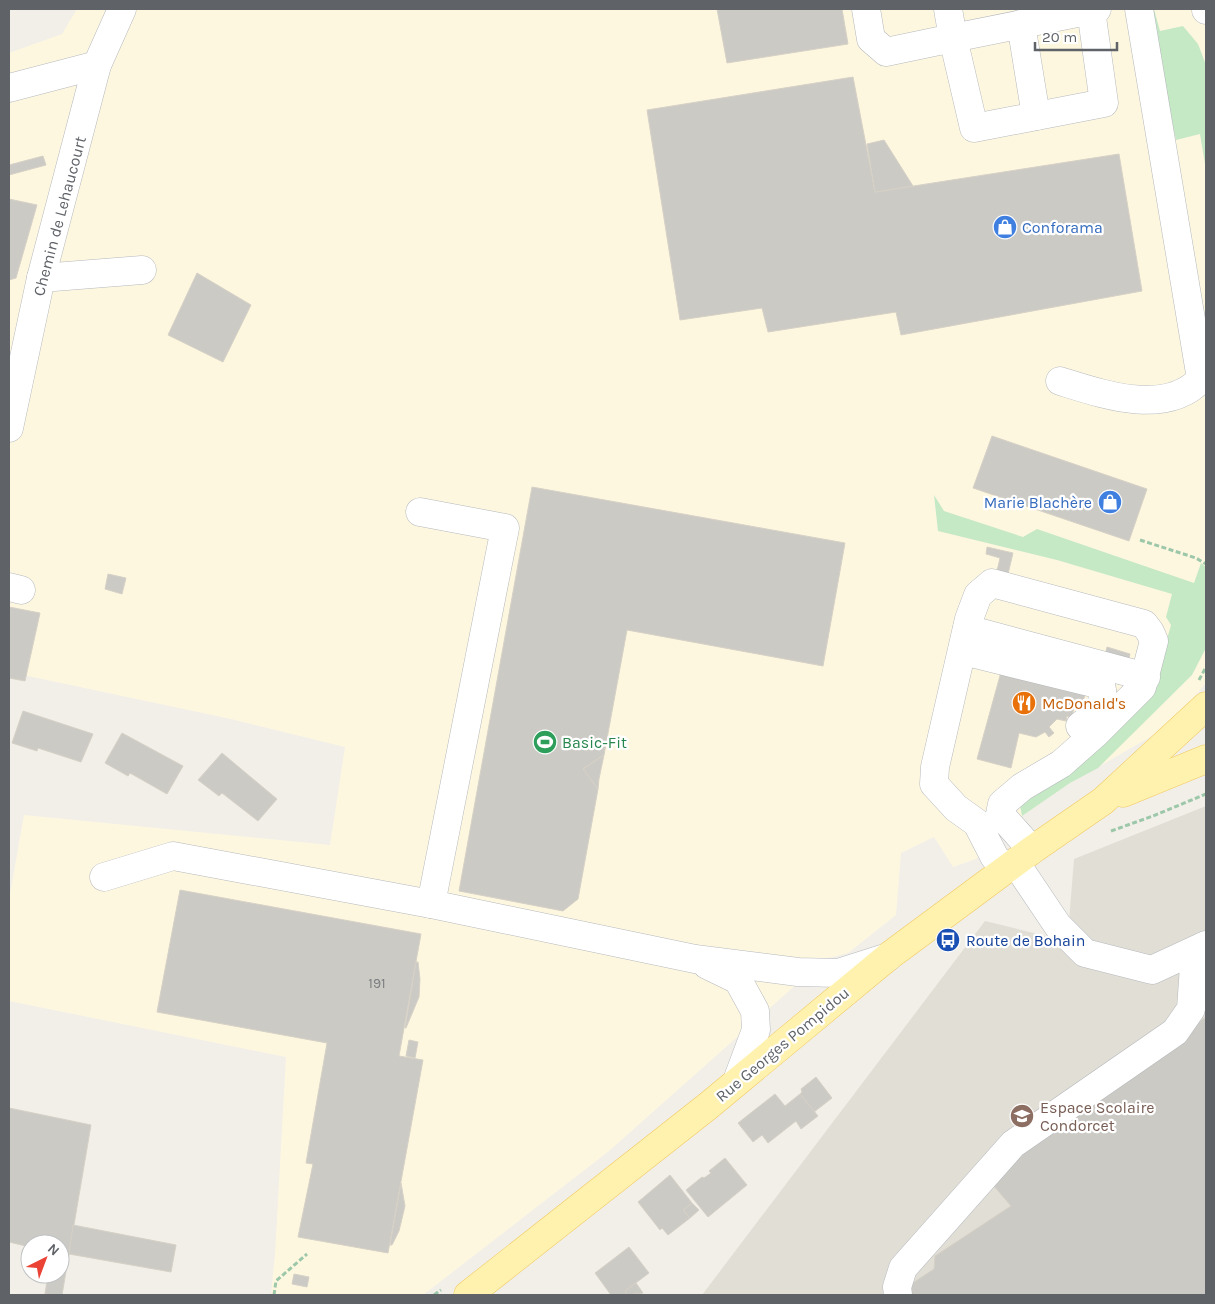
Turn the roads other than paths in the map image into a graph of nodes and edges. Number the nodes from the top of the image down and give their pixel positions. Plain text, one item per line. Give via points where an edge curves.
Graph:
1 (122, 9) edge
2 (866, 9) edge
3 (948, 9) edge
4 (1094, 9) edge
5 (1138, 9) edge
6 (1030, 18) edge
7 (953, 38) junction
8 (97, 64) junction
9 (9, 88) edge
10 (1036, 116) junction
11 (142, 270) dead end
12 (42, 278) junction
13 (1060, 381) dead end
14 (9, 428) edge
15 (420, 512) dead end
16 (965, 640) junction
17 (1146, 677) junction
18 (1206, 706) edge
19 (1206, 759) edge
20 (1103, 801) junction
21 (977, 822) junction
22 (1017, 861) junction
23 (104, 877) dead end
24 (431, 904) junction
25 (1200, 948) edge
26 (889, 956) junction
27 (707, 960) junction
28 (737, 1081) junction
29 (468, 1295) edge
30 (898, 1295) edge

1 - 8 street, Chemin de Lehaucourt
2 - 7 street via 871,38 886,52
3 - 7 street
4 - 6 street
4 - 10 street via 1104,103
5 - 13 street via 1201,378 1194,386 1165,400 1109,396
6 - 7 street
6 - 10 street
7 - 10 street via 974,128
8 - 9 street
8 - 12 street, Chemin de Lehaucourt
11 - 12 street
12 - 14 street, Chemin de Lehaucourt
15 - 24 street via 505,528
16 - 17 street
16 - 17 street via 978,595 992,583 1005,585 1144,624 1154,641
16 - 21 street via 935,766 934,784 956,808
16 - 21 street via 1101,685 1104,697 1099,711 1039,762 984,799
17 - 22 street via 1142,687 1061,764 1022,787 1002,804 1000,814
18 - 20 main road, Rue Georges Pompidou
19 - 20 main road, Rue Georges Pompidou
20 - 22 main road, Rue Georges Pompidou
21 - 22 street via 994,856
22 - 25 street via 1058,926 1085,953 1152,970
22 - 26 main road, Rue Georges Pompidou
23 - 24 street via 173,856
24 - 27 street
25 - 30 street via 1192,1009 1175,1032 1013,1144 903,1268
26 - 27 street via 838,973 798,972
26 - 28 main road, Rue Georges Pompidou
27 - 28 street via 738,980 755,1011 756,1030
28 - 29 main road, Rue Georges Pompidou

